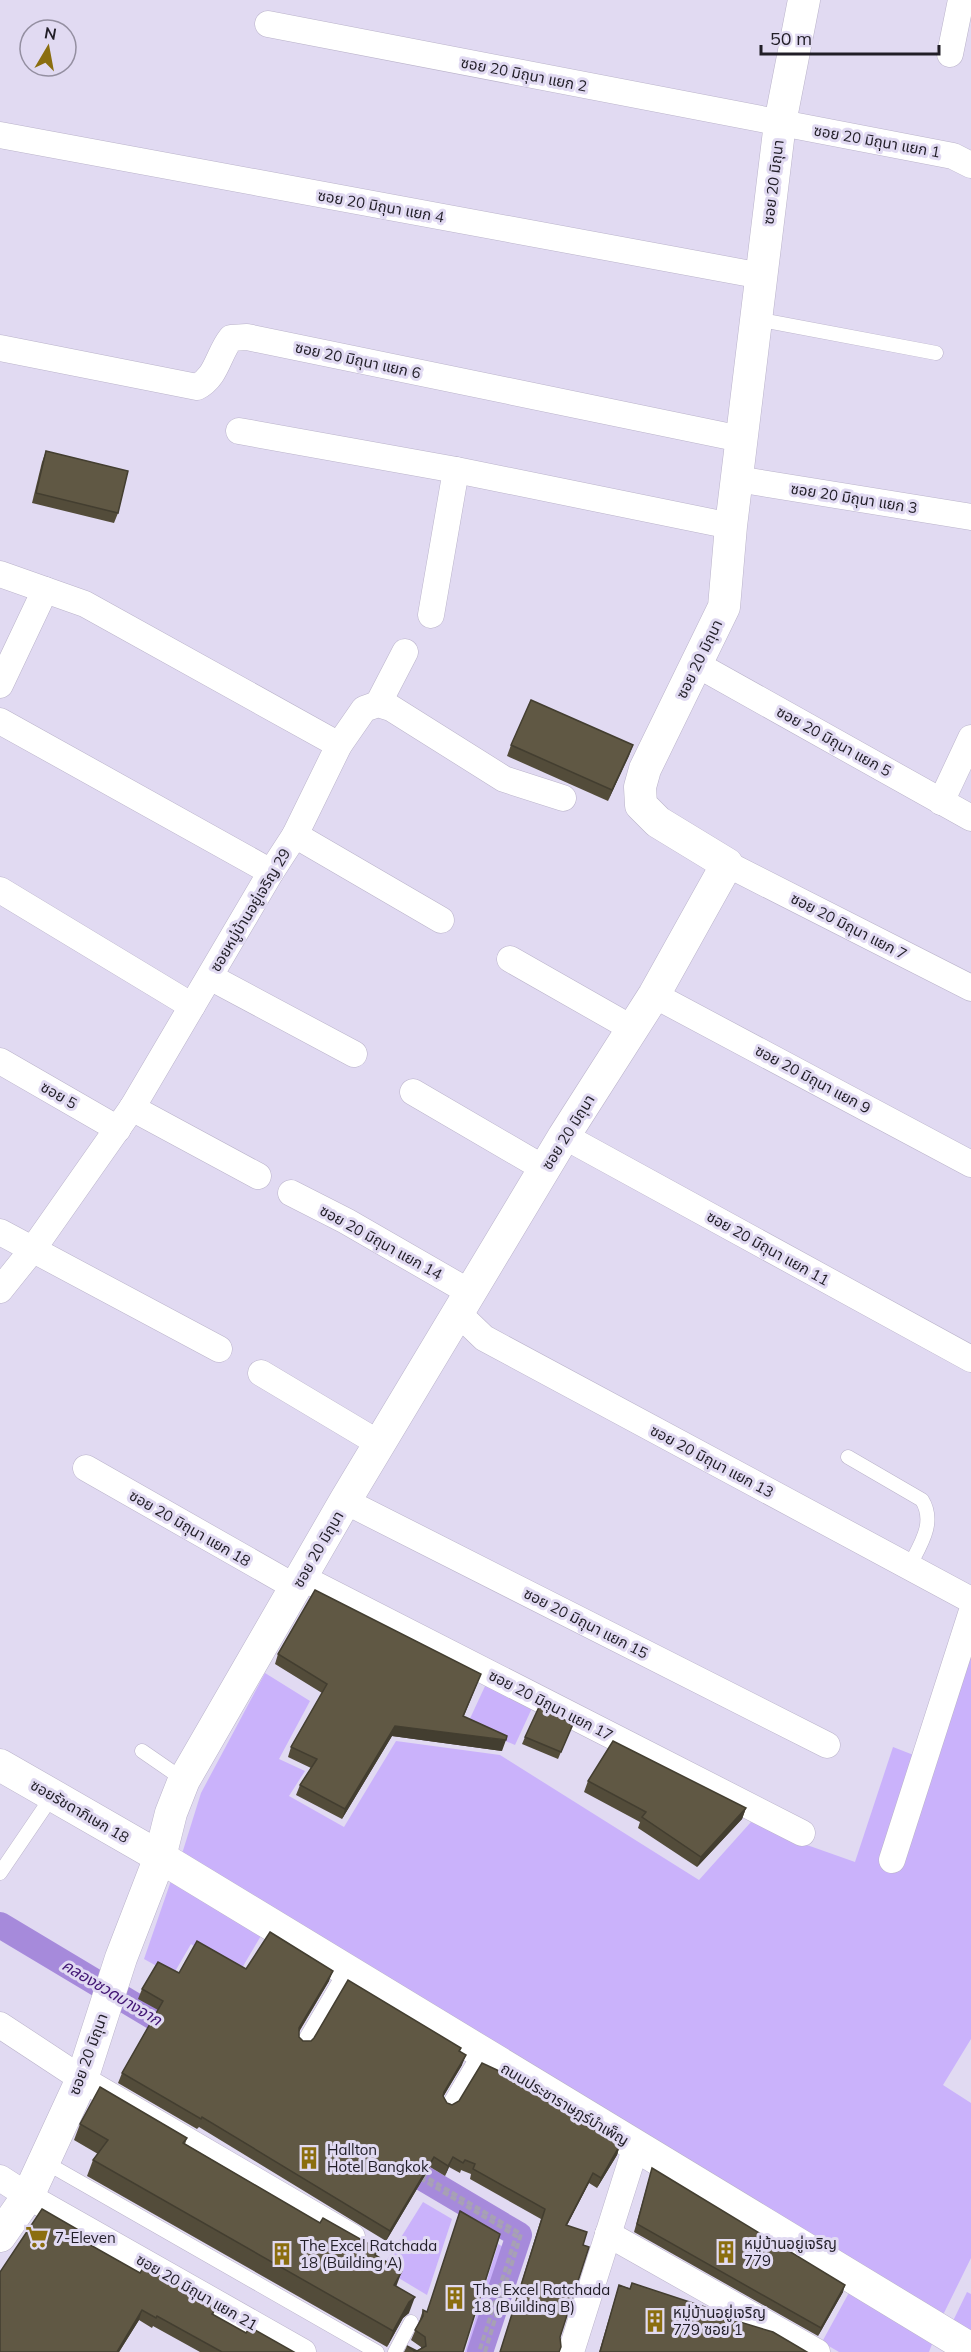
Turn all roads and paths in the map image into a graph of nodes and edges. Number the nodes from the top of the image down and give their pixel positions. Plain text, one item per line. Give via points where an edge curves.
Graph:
1 (804, 0) edge
2 (961, 0) edge
3 (268, 24) dead end
4 (950, 54) dead end
5 (780, 123) junction
6 (0, 135) edge
7 (971, 165) edge
8 (762, 276) junction
9 (756, 319) junction
10 (0, 348) edge
11 (936, 353) dead end
12 (239, 430) dead end
13 (741, 439) junction
14 (456, 470) junction
15 (737, 479) junction
16 (971, 517) edge
17 (731, 526) junction
18 (0, 574) edge
19 (45, 590) junction
20 (431, 615) dead end
21 (405, 652) dead end
22 (696, 664) junction
23 (0, 685) edge
24 (378, 704) junction
25 (0, 721) edge
26 (971, 738) edge
27 (339, 744) junction
28 (563, 798) dead end
29 (941, 802) junction
30 (971, 818) edge
31 (296, 835) junction
32 (727, 864) junction
33 (271, 872) junction
34 (0, 890) edge
35 (441, 920) dead end
36 (510, 959) dead end
37 (210, 977) junction
38 (971, 988) edge
39 (654, 995) junction
40 (192, 1006) junction
41 (633, 1029) junction
42 (354, 1054) dead end
43 (0, 1061) edge
44 (413, 1092) dead end
45 (132, 1108) junction
46 (118, 1129) junction
47 (564, 1136) junction
48 (971, 1164) edge
49 (545, 1169) junction
50 (258, 1176) dead end
51 (291, 1193) dead end
52 (0, 1232) edge
53 (33, 1249) junction
54 (0, 1290) edge
55 (465, 1303) junction
56 (219, 1349) dead end
57 (971, 1359) edge
58 (261, 1373) dead end
59 (380, 1444) junction
60 (848, 1457) dead end
61 (86, 1468) dead end
62 (345, 1501) junction
63 (909, 1567) junction
64 (298, 1582) junction
65 (971, 1600) edge
66 (971, 1614) edge
67 (827, 1745) dead end
68 (142, 1751) dead end
69 (0, 1765) edge
70 (184, 1780) junction
71 (52, 1795) junction
72 (802, 1833) dead end
73 (160, 1857) junction
74 (892, 1860) dead end
75 (0, 1873) edge
76 (346, 1970) junction
77 (111, 1991) junction
78 (163, 2019) edge
79 (161, 2024) edge
80 (0, 2025) edge
81 (303, 2043) edge
82 (480, 2052) junction
83 (82, 2079) junction
84 (448, 2106) edge
85 (636, 2146) junction
86 (43, 2161) junction
87 (0, 2178) edge
88 (28, 2196) junction
89 (608, 2234) junction
90 (0, 2236) edge
91 (377, 2252) edge
92 (401, 2336) edge
93 (971, 2349) edge
94 (303, 2352) edge
95 (377, 2352) edge
96 (414, 2352) edge
97 (479, 2352) edge
98 (484, 2352) edge
99 (571, 2352) edge
100 (817, 2352) edge

1 - 5 street, ซอย 20 มิถุนา
2 - 4 street
3 - 5 street, ซอย 20 มิถุนา แยก 2
5 - 7 street, ซอย 20 มิถุนา แยก 1 via 953,156
5 - 8 street, ซอย 20 มิถุนา
6 - 8 street, ซอย 20 มิถุนา แยก 4
8 - 9 street, ซอย 20 มิถุนา
9 - 11 lane
9 - 13 street, ซอย 20 มิถุนา
10 - 13 street, ซอย 20 มิถุนา แยก 6 via 197,387 207,382 231,338 247,337
12 - 14 street
13 - 15 street, ซอย 20 มิถุนา
14 - 17 street
14 - 20 street
15 - 16 street, ซอย 20 มิถุนา แยก 3
15 - 17 street, ซอย 20 มิถุนา
17 - 22 street, ซอย 20 มิถุนา via 724,607
18 - 19 street
19 - 23 street
19 - 27 street via 100,612
21 - 24 street
22 - 29 street, ซอย 20 มิถุนา แยก 5
22 - 32 street, ซอย 20 มิถุนา via 645,769 641,805 658,822
24 - 27 street, ซอยหมู่บ้านอยู่เจริญ 29 via 364,709
24 - 28 street via 391,708 504,779
25 - 33 street
26 - 29 street
27 - 31 street, ซอยหมู่บ้านอยู่เจริญ 29
29 - 30 street, ซอย 20 มิถุนา แยก 5
31 - 33 street, ซอยหมู่บ้านอยู่เจริญ 29
31 - 35 street
32 - 38 street, ซอย 20 มิถุนา แยก 7
32 - 39 street, ซอย 20 มิถุนา
33 - 37 street, ซอยหมู่บ้านอยู่เจริญ 29
34 - 40 street
36 - 41 street
37 - 40 street, ซอยหมู่บ้านอยู่เจริญ 29
37 - 42 street
39 - 41 street, ซอย 20 มิถุนา
39 - 48 street, ซอย 20 มิถุนา แยก 9
40 - 45 street, ซอยหมู่บ้านอยู่เจริญ 29
41 - 47 street, ซอย 20 มิถุนา
43 - 46 street, ซอย 5
44 - 49 street
45 - 46 street, ซอยหมู่บ้านอยู่เจริญ 29
45 - 50 street
46 - 53 street, ซอยหมู่บ้านอยู่เจริญ 29
47 - 49 street, ซอย 20 มิถุนา
47 - 57 street, ซอย 20 มิถุนา แยก 11
49 - 55 street, ซอย 20 มิถุนา
51 - 55 street, ซอย 20 มิถุนา แยก 14 via 346,1221
52 - 53 street
53 - 54 street, ซอยหมู่บ้านอยู่เจริญ 29
53 - 56 street
55 - 59 street, ซอย 20 มิถุนา
55 - 63 street, ซอย 20 มิถุนา แยก 13 via 484,1338
58 - 59 street
59 - 62 street, ซอย 20 มิถุนา
60 - 63 lane via 922,1500 928,1510 925,1534
61 - 64 street, ซอย 20 มิถุนา แยก 18
62 - 64 street, ซอย 20 มิถุนา
62 - 67 street, ซอย 20 มิถุนา แยก 15
63 - 65 street, ซอย 20 มิถุนา แยก 13
64 - 70 street, ซอย 20 มิถุนา
64 - 72 street, ซอย 20 มิถุนา แยก 17
66 - 74 street
68 - 70 lane
69 - 71 street, ซอยรัชดาภิเษก 18
70 - 73 street, ซอย 20 มิถุนา
71 - 73 street, ซอยรัชดาภิเษก 18
71 - 75 lane
73 - 76 street, ถนนประชาราษฎร์บำเพ็ญ
73 - 77 street, ซอย 20 มิถุนา
76 - 81 lane
76 - 82 street, ถนนประชาราษฎร์บำเพ็ญ
77 - 78 path
77 - 79 path
77 - 83 street, ซอย 20 มิถุนา
80 - 83 street
82 - 84 lane
82 - 85 street, ถนนประชาราษฎร์บำเพ็ญ
83 - 86 street, ซอย 20 มิถุนา
83 - 91 street
85 - 89 street
85 - 93 street, ถนนประชาราษฎร์บำเพ็ญ
86 - 88 street, ซอย 20 มิถุนา
86 - 95 lane
87 - 88 street, ซอย 20 มิถุนา แยก 21
88 - 90 street, ซอย 20 มิถุนา
88 - 94 street, ซอย 20 มิถุนา แยก 21
89 - 99 street
89 - 100 street
92 - 96 lane
97 - 98 path via 516,2236 417,2174 521,2234

